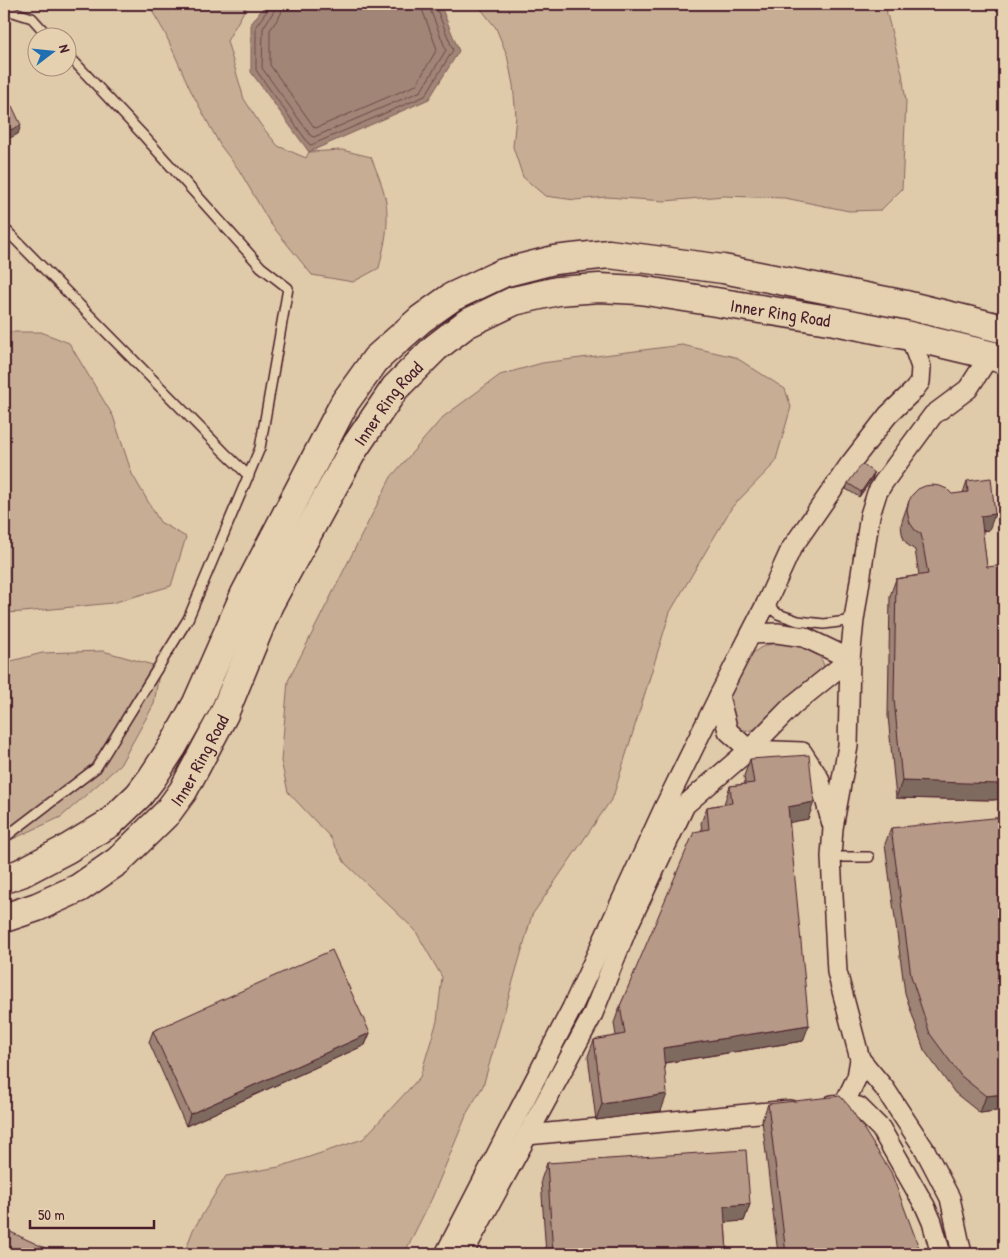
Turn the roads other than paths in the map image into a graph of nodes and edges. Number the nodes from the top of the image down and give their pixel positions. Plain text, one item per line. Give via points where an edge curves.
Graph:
1 (4, 9) edge
2 (41, 28) edge
3 (78, 66) edge
4 (4, 228) edge
5 (1004, 329) edge
6 (910, 336) junction
7 (997, 357) edge
8 (249, 476) junction
9 (766, 604) junction
10 (854, 620) junction
11 (751, 634) junction
12 (850, 659) junction
13 (719, 696) junction
14 (749, 750) junction
15 (833, 828) junction
16 (4, 836) edge
17 (831, 857) junction
18 (869, 857) dead end
19 (4, 879) edge
20 (4, 918) edge
21 (860, 1059) junction
22 (844, 1104) junction
23 (527, 1135) junction
24 (445, 1254) edge
25 (463, 1254) edge
26 (941, 1254) edge
27 (962, 1254) edge

1 - 2 lane via 32,18
3 - 8 lane via 261,268 288,288 260,448
4 - 8 lane
5 - 19 main road, Inner Ring Road via 906,305 723,269 609,254 554,260 503,273 452,297 421,319 376,359 345,402 245,594 197,703 144,789 110,823 21,873
6 - 7 main road, Inner Ring Road
6 - 9 street via 921,367 920,382 888,415 850,464 791,549
6 - 20 main road, Inner Ring Road via 744,306 640,290 599,288 558,291 514,301 466,324 395,388 353,450 269,604 224,714 167,813 118,861 79,888
7 - 10 street via 968,389 933,415 877,493 870,515
8 - 16 lane via 188,619 96,768
9 - 10 lane via 778,614 798,621 824,624
9 - 11 street
10 - 12 street
11 - 12 street via 804,637
11 - 13 street
12 - 14 street via 793,705
12 - 15 street via 848,746
13 - 14 street via 728,732
13 - 24 street via 572,1008
14 - 15 street via 802,752 819,778
14 - 23 street via 685,805 628,926 592,1016
15 - 17 street
17 - 18 lane
17 - 21 street via 836,972
21 - 22 street via 857,1077
21 - 27 street via 897,1106 925,1150 950,1198
22 - 23 street
22 - 26 street via 859,1107 881,1128 925,1206
23 - 25 street

